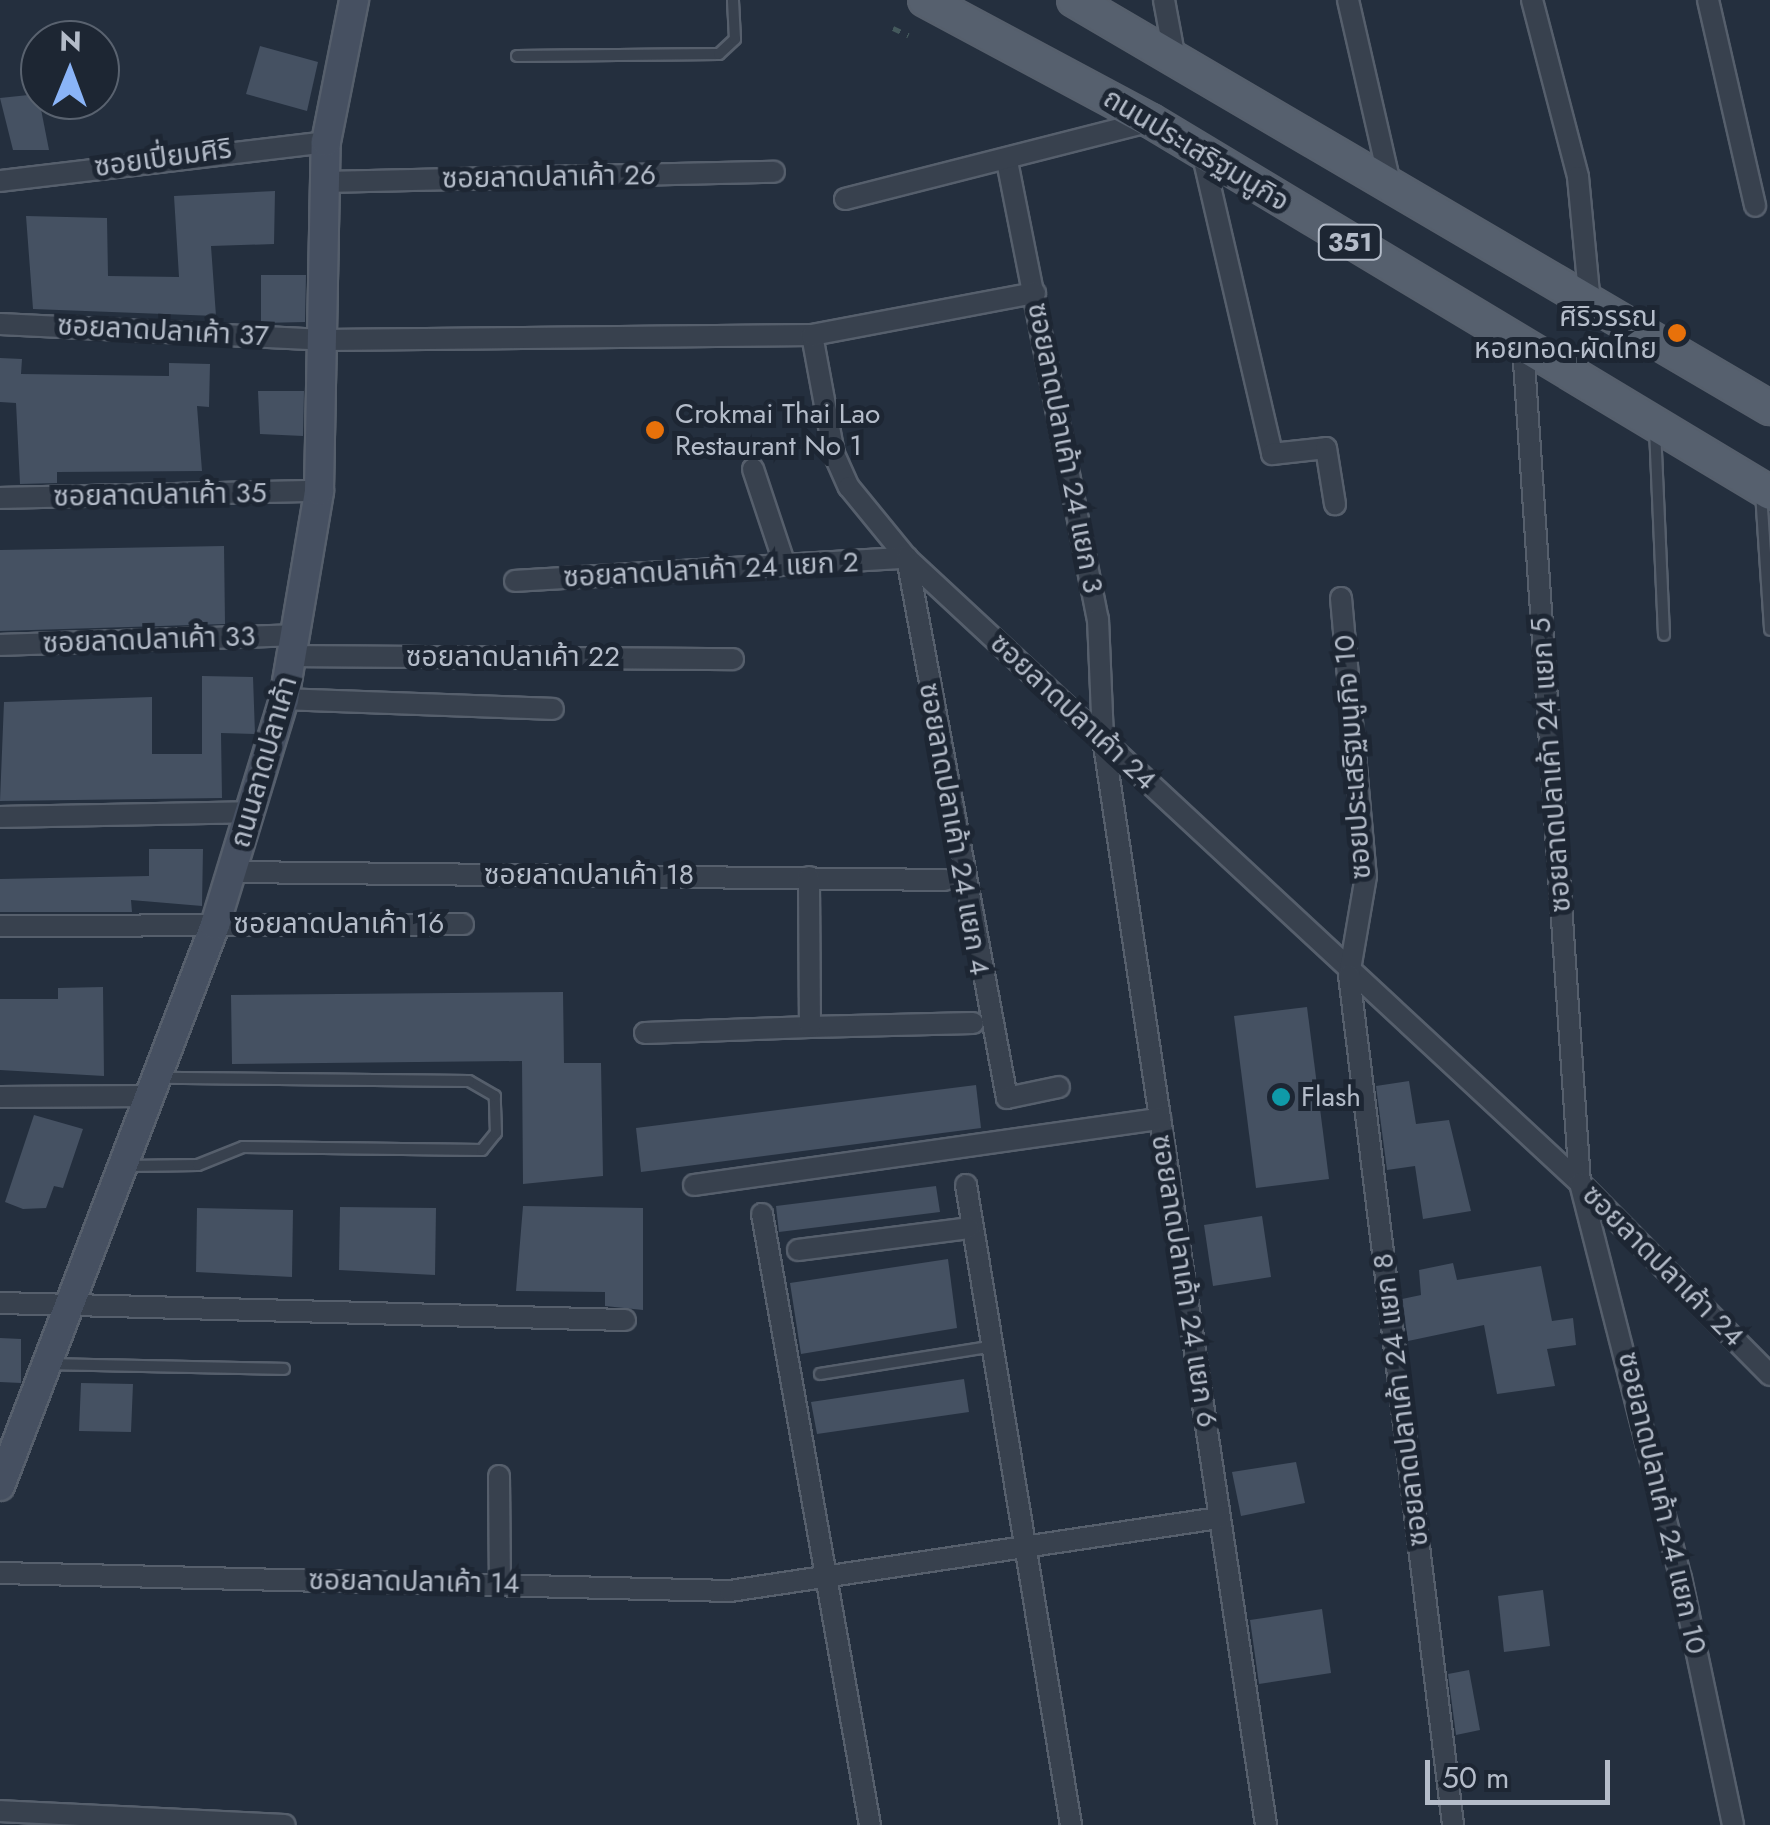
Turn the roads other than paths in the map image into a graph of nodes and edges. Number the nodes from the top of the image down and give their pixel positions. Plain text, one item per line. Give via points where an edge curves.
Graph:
1 (354, 0) edge
2 (733, 0) edge
3 (925, 0) edge
4 (1074, 0) edge
5 (1164, 0) edge
6 (1348, 0) edge
7 (1532, 0) edge
8 (1708, 0) edge
9 (1174, 54) junction
10 (517, 56) dead end
11 (1151, 121) junction
12 (326, 142) junction
13 (1202, 152) junction
14 (1006, 161) junction
15 (774, 172) dead end
16 (0, 180) edge
17 (324, 182) junction
18 (1390, 188) junction
19 (845, 198) dead end
20 (1755, 206) dead end
21 (1035, 293) junction
22 (1590, 305) junction
23 (0, 324) edge
24 (812, 335) junction
25 (325, 340) junction
26 (1522, 347) junction
27 (1770, 408) edge
28 (1655, 424) junction
29 (753, 469) dead end
30 (1766, 490) edge
31 (319, 491) junction
32 (0, 498) edge
33 (1335, 504) dead end
34 (907, 558) junction
35 (785, 565) junction
36 (515, 581) dead end
37 (1341, 598) dead end
38 (1770, 630) edge
39 (1664, 635) dead end
40 (0, 645) edge
41 (296, 645) junction
42 (733, 659) dead end
43 (284, 699) junction
44 (553, 709) dead end
45 (1103, 738) junction
46 (251, 812) junction
47 (0, 817) edge
48 (233, 872) junction
49 (809, 877) junction
50 (946, 880) dead end
51 (463, 924) dead end
52 (215, 925) junction
53 (0, 926) edge
54 (1349, 976) junction
55 (972, 1023) dead end
56 (810, 1027) junction
57 (645, 1032) dead end
58 (1059, 1086) dead end
59 (150, 1087) junction
60 (0, 1097) edge
61 (1160, 1119) junction
62 (119, 1166) junction
63 (1580, 1183) junction
64 (694, 1184) dead end
65 (966, 1185) dead end
66 (762, 1214) dead end
67 (970, 1228) junction
68 (798, 1250) dead end
69 (0, 1303) edge
70 (66, 1304) junction
71 (625, 1320) dead end
72 (988, 1346) junction
73 (44, 1364) junction
74 (284, 1369) dead end
75 (820, 1374) dead end
76 (1770, 1375) edge
77 (499, 1476) dead end
78 (0, 1486) edge
79 (1220, 1518) junction
80 (1023, 1549) junction
81 (0, 1574) edge
82 (827, 1577) junction
83 (500, 1583) junction
84 (0, 1811) edge
85 (284, 1825) edge
86 (870, 1825) edge
87 (1071, 1825) edge
88 (1266, 1825) edge
89 (1453, 1825) edge
90 (1733, 1825) edge

1 - 12 main road, ถนนลาดปลาเค้า
2 - 10 lane via 735,39 719,54
3 - 11 main road, ถนนประเสริฐมนูกิจ / 351
4 - 9 main road, 351
5 - 9 street
6 - 18 street
7 - 22 street via 1578,177
8 - 20 street
9 - 18 main road, 351
11 - 13 main road, ถนนประเสริฐมนูกิจ / 351
11 - 14 street
12 - 16 street, ซอยเปี่ยมศิริ
12 - 17 main road, ถนนลาดปลาเค้า
13 - 26 main road, ถนนประเสริฐมนูกิจ / 351
13 - 33 street via 1272,454 1326,448
14 - 19 street
14 - 21 street, ซอยลาดปลาเค้า 24 แยก 3
15 - 17 street, ซอยลาดปลาเค้า 26
17 - 25 main road, ถนนลาดปลาเค้า
18 - 22 main road, 351
21 - 24 street
21 - 45 street, ซอยลาดปลาเค้า 24 แยก 3 via 1098,619
22 - 27 main road, 351
23 - 25 street, ซอยลาดปลาเค้า 37
24 - 25 street
24 - 34 street, ซอยลาดปลาเค้า 24 via 834,454 849,486
25 - 31 main road, ถนนลาดปลาเค้า
26 - 28 main road, ถนนประเสริฐมนูกิจ / 351
26 - 63 street, ซอยลาดปลาเค้า 24 แยก 5
28 - 30 main road, ถนนประเสริฐมนูกิจ / 351
28 - 39 lane
29 - 35 street
30 - 38 lane
31 - 32 street, ซอยลาดปลาเค้า 35
31 - 41 main road, ถนนลาดปลาเค้า
34 - 35 street, ซอยลาดปลาเค้า 24 แยก 2
34 - 45 street, ซอยลาดปลาเค้า 24
34 - 58 street, ซอยลาดปลาเค้า 24 แยก 4 via 1007,1098
35 - 36 street, ซอยลาดปลาเค้า 24 แยก 2
37 - 54 street, ซอยประเสริฐมนูกิจ 10 via 1366,876
40 - 41 street, ซอยลาดปลาเค้า 33
41 - 42 street, ซอยลาดปลาเค้า 22
41 - 43 main road, ถนนลาดปลาเค้า
43 - 44 street
43 - 46 main road, ถนนลาดปลาเค้า
45 - 54 street, ซอยลาดปลาเค้า 24
45 - 61 street, ซอยลาดปลาเค้า 24 แยก 6
46 - 47 street
46 - 48 main road, ถนนลาดปลาเค้า
48 - 49 street, ซอยลาดปลาเค้า 18
48 - 52 main road, ถนนลาดปลาเค้า
49 - 50 street, ซอยลาดปลาเค้า 18
49 - 56 street
51 - 52 street, ซอยลาดปลาเค้า 16
52 - 53 street, ซอยลาดปลาเค้า 16
52 - 59 main road, ถนนลาดปลาเค้า
54 - 63 street, ซอยลาดปลาเค้า 24
54 - 89 street, ซอยลาดปลาเค้า 24 แยก 8
55 - 56 street
56 - 57 street
59 - 60 street
59 - 62 main road, ถนนลาดปลาเค้า
59 - 62 lane via 469,1081 495,1096 496,1133 482,1150 243,1147 198,1165
61 - 64 street
61 - 79 street, ซอยลาดปลาเค้า 24 แยก 6
62 - 70 main road, ถนนลาดปลาเค้า
63 - 76 street, ซอยลาดปลาเค้า 24
63 - 90 street, ซอยลาดปลาเค้า 24 แยก 10 via 1672,1541
65 - 67 street
66 - 82 street
67 - 68 street
67 - 72 street
69 - 70 street
70 - 71 street
70 - 73 main road, ถนนลาดปลาเค้า
72 - 75 lane
72 - 80 street
73 - 74 lane
73 - 78 main road, ถนนลาดปลาเค้า
77 - 83 street
79 - 80 street, ซอยลาดปลาเค้า 14
79 - 88 street, ซอยลาดปลาเค้า 24 แยก 6
80 - 82 street, ซอยลาดปลาเค้า 14
80 - 87 street
81 - 83 street, ซอยลาดปลาเค้า 14
82 - 83 street, ซอยลาดปลาเค้า 14 via 730,1590
82 - 86 street
84 - 85 street

